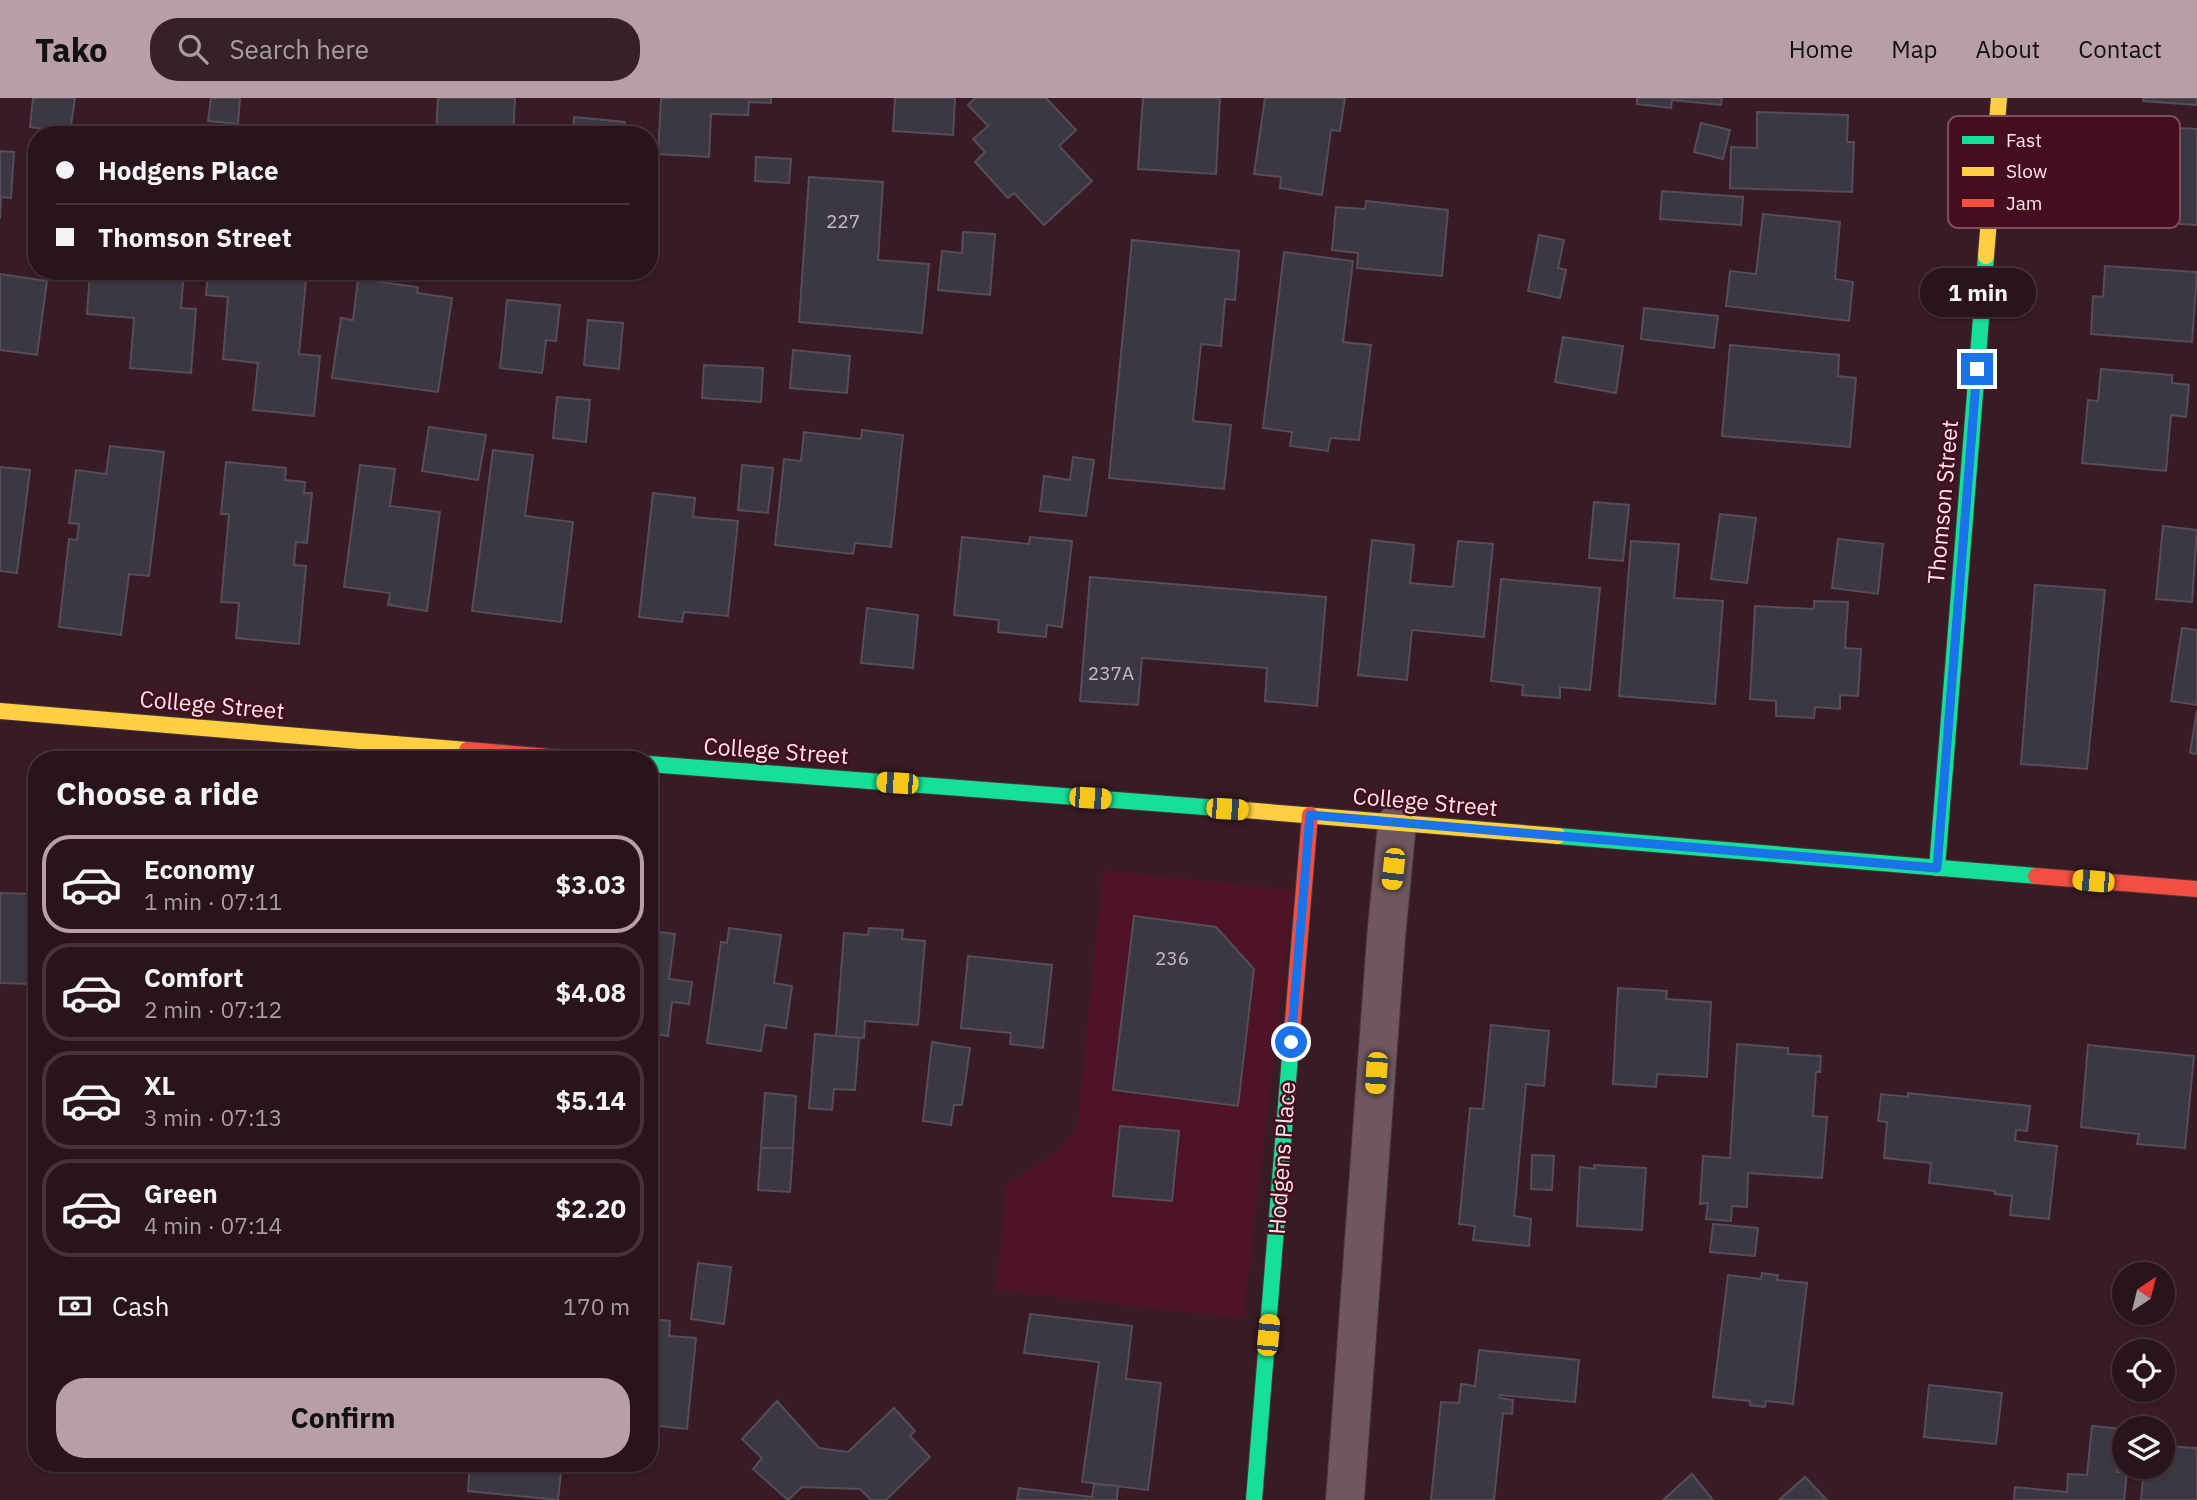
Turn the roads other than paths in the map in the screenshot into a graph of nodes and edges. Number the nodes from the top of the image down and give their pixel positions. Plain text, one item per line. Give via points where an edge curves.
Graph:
1 (1999, 98) edge
2 (1998, 116) edge
3 (1989, 228) edge
4 (0, 711) edge
5 (479, 751) edge
6 (658, 765) edge
7 (1310, 815) junction
8 (1397, 823) junction
9 (1937, 868) junction
10 (2197, 889) edge
11 (1254, 1500) edge
12 (1345, 1500) edge

1 - 2 street, Thomson Street
3 - 9 street, Thomson Street
4 - 5 street, College Street
6 - 7 street, College Street
7 - 8 street, College Street
7 - 11 street, Hodgens Place
8 - 9 street, College Street
8 - 12 street
9 - 10 street, College Street

